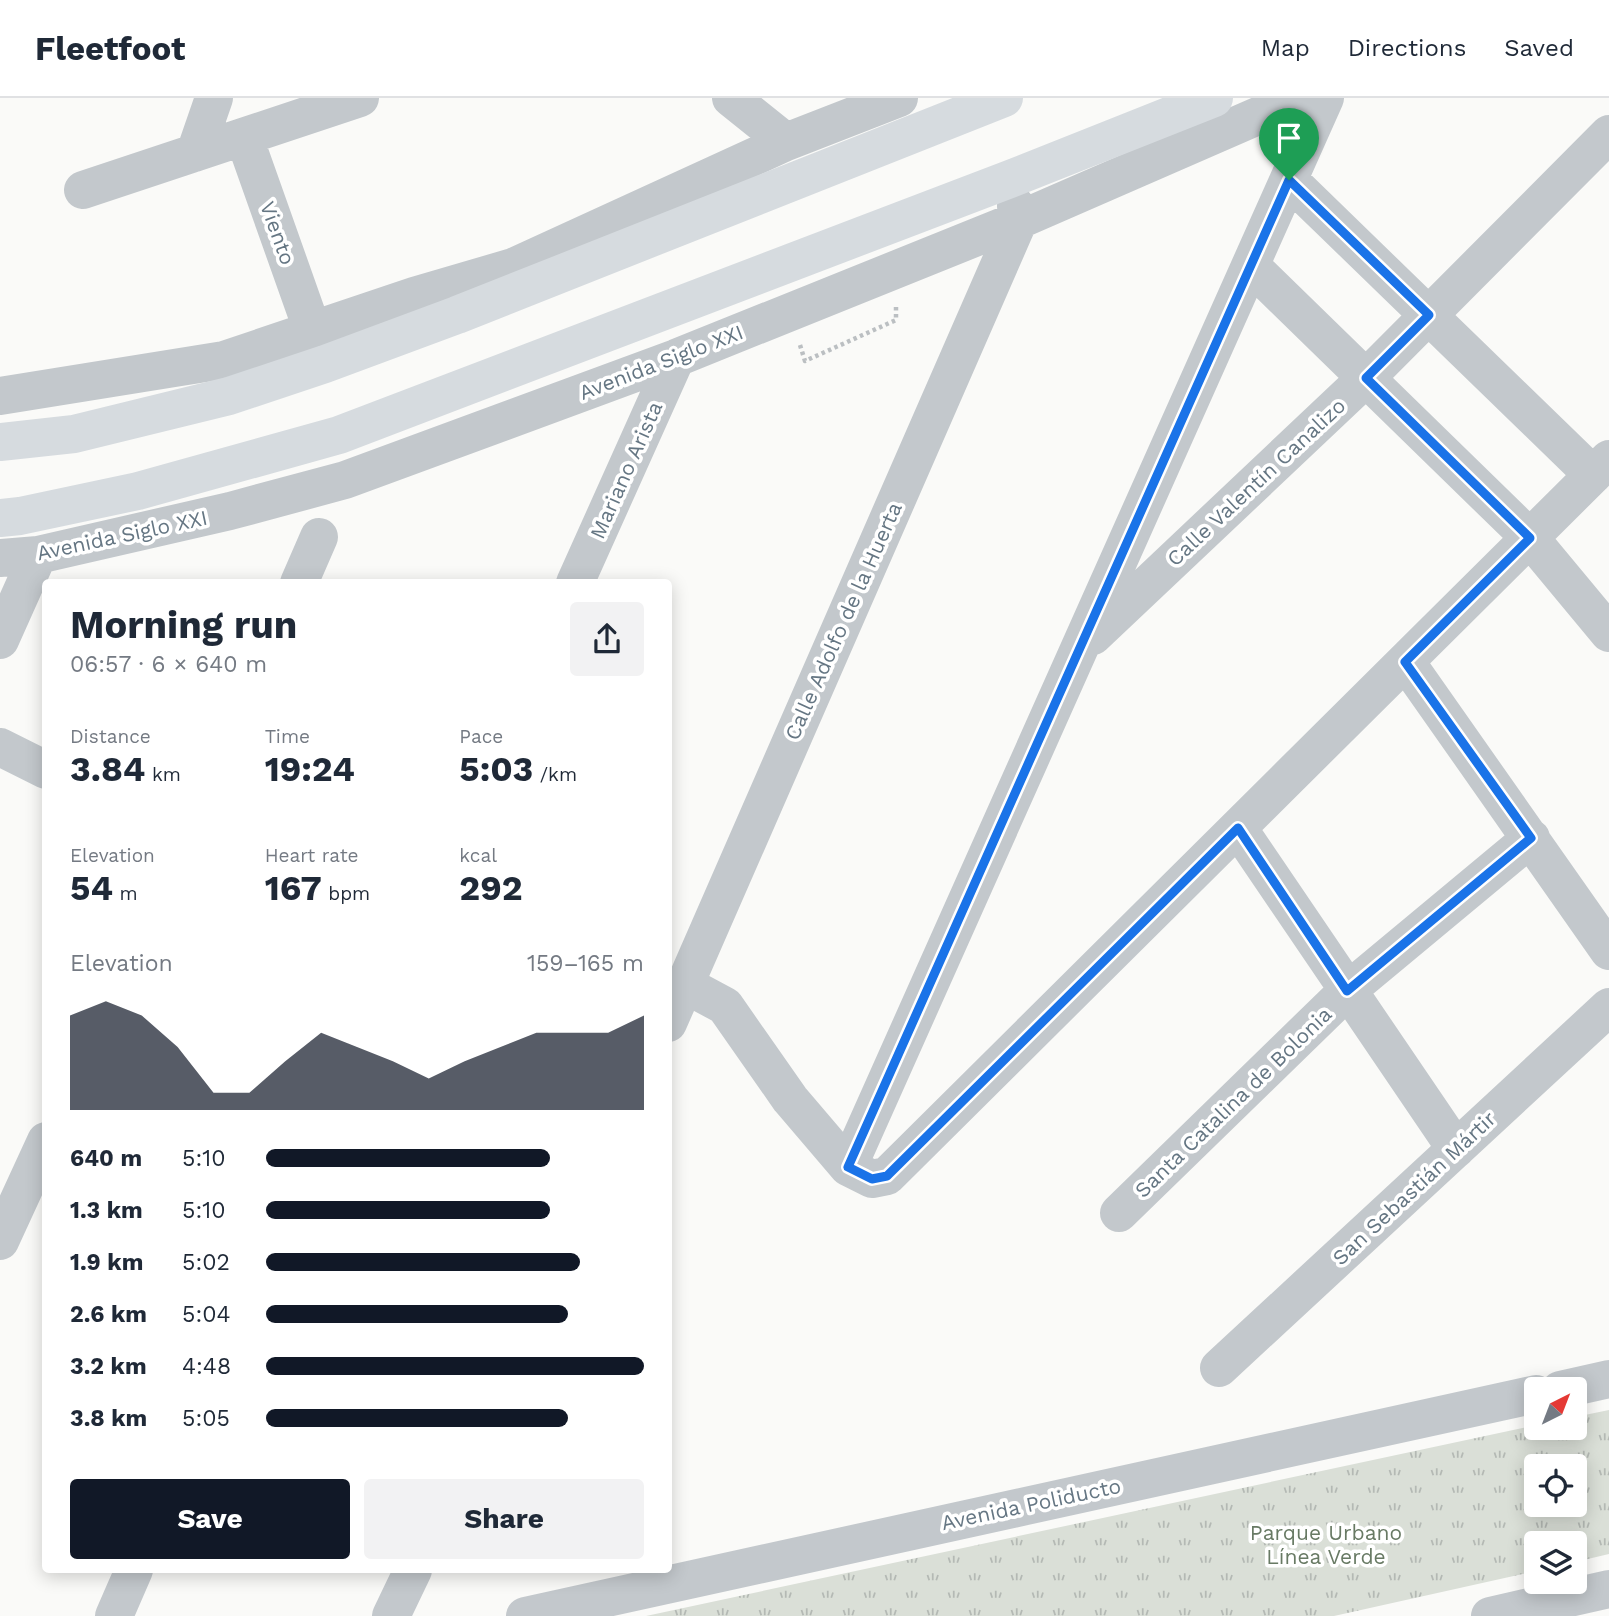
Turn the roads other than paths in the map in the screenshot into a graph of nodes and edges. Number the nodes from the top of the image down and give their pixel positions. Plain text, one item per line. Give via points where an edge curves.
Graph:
1 (214, 98) edge
2 (360, 98) edge
3 (731, 98) edge
4 (899, 98) edge
5 (1004, 98) edge
6 (1214, 98) edge
7 (1299, 98) edge
8 (1325, 98) edge
9 (1609, 134) edge
10 (244, 137) junction
11 (786, 142) junction
12 (195, 153) junction
13 (1010, 179) junction
14 (1289, 180) junction
15 (83, 190) dead end
16 (1019, 220) junction
17 (1251, 266) junction
18 (1429, 315) junction
19 (312, 329) junction
20 (676, 358) junction
21 (1366, 378) junction
22 (0, 396) edge
23 (0, 442) edge
24 (1601, 467) edge
25 (0, 517) edge
26 (319, 537) dead end
27 (1530, 538) junction
28 (38, 555) junction
29 (0, 558) edge
30 (301, 579) edge
31 (577, 579) edge
32 (1609, 633) edge
33 (0, 640) edge
34 (1079, 650) junction
35 (1405, 662) junction
36 (0, 747) edge
37 (42, 767) edge
38 (1238, 828) junction
39 (1531, 838) junction
40 (1609, 951) edge
41 (684, 984) junction
42 (1347, 991) junction
43 (1609, 1007) edge
44 (672, 1013) edge
45 (1456, 1149) junction
46 (42, 1150) edge
47 (848, 1167) junction
48 (1119, 1213) dead end
49 (0, 1241) edge
50 (1219, 1368) dead end
51 (1609, 1379) edge
52 (1587, 1384) edge
53 (1524, 1397) edge
54 (133, 1573) edge
55 (412, 1573) edge
56 (1609, 1589) edge
57 (114, 1616) edge
58 (391, 1616) edge
59 (525, 1616) edge
60 (1490, 1616) edge

1 - 12 street
2 - 10 street
3 - 11 street
4 - 11 street
5 - 23 highway via 325,364 229,396 74,435
6 - 13 highway, Avenida Siglo XXI
7 - 16 street, Avenida Siglo XXI
8 - 14 street
9 - 18 street, Calle Valentín Canalizo
10 - 12 street
10 - 19 street, Viento
11 - 19 street via 513,267
12 - 15 street
13 - 16 street
13 - 25 highway, Avenida Siglo XXI via 339,435 138,491
14 - 17 street
14 - 18 street
16 - 20 street, Avenida Siglo XXI
16 - 41 street, Calle Adolfo de la Huerta
17 - 21 street
17 - 34 street
18 - 21 street, Calle Valentín Canalizo
18 - 24 street
19 - 22 street via 224,360
20 - 28 street, Avenida Siglo XXI via 345,480
20 - 31 street, Mariano Arista
21 - 27 street
21 - 34 street, Calle Valentín Canalizo
24 - 27 street
26 - 30 street
27 - 32 street
27 - 35 street
28 - 29 street, Avenida Siglo XXI
28 - 33 street
34 - 47 street
35 - 38 street
35 - 39 street
36 - 37 street
38 - 42 street
38 - 47 street via 887,1176 872,1179
39 - 40 street
39 - 42 street
41 - 44 street, Calle Adolfo de la Huerta
41 - 47 street via 725,1006 790,1099
42 - 45 street
42 - 48 street, Santa Catalina de Bolonia
43 - 45 street, San Sebastián Mártir
45 - 50 street, San Sebastián Mártir
46 - 49 street
51 - 52 street
53 - 59 street, Avenida Poliducto
54 - 57 street
55 - 58 street
56 - 60 street

